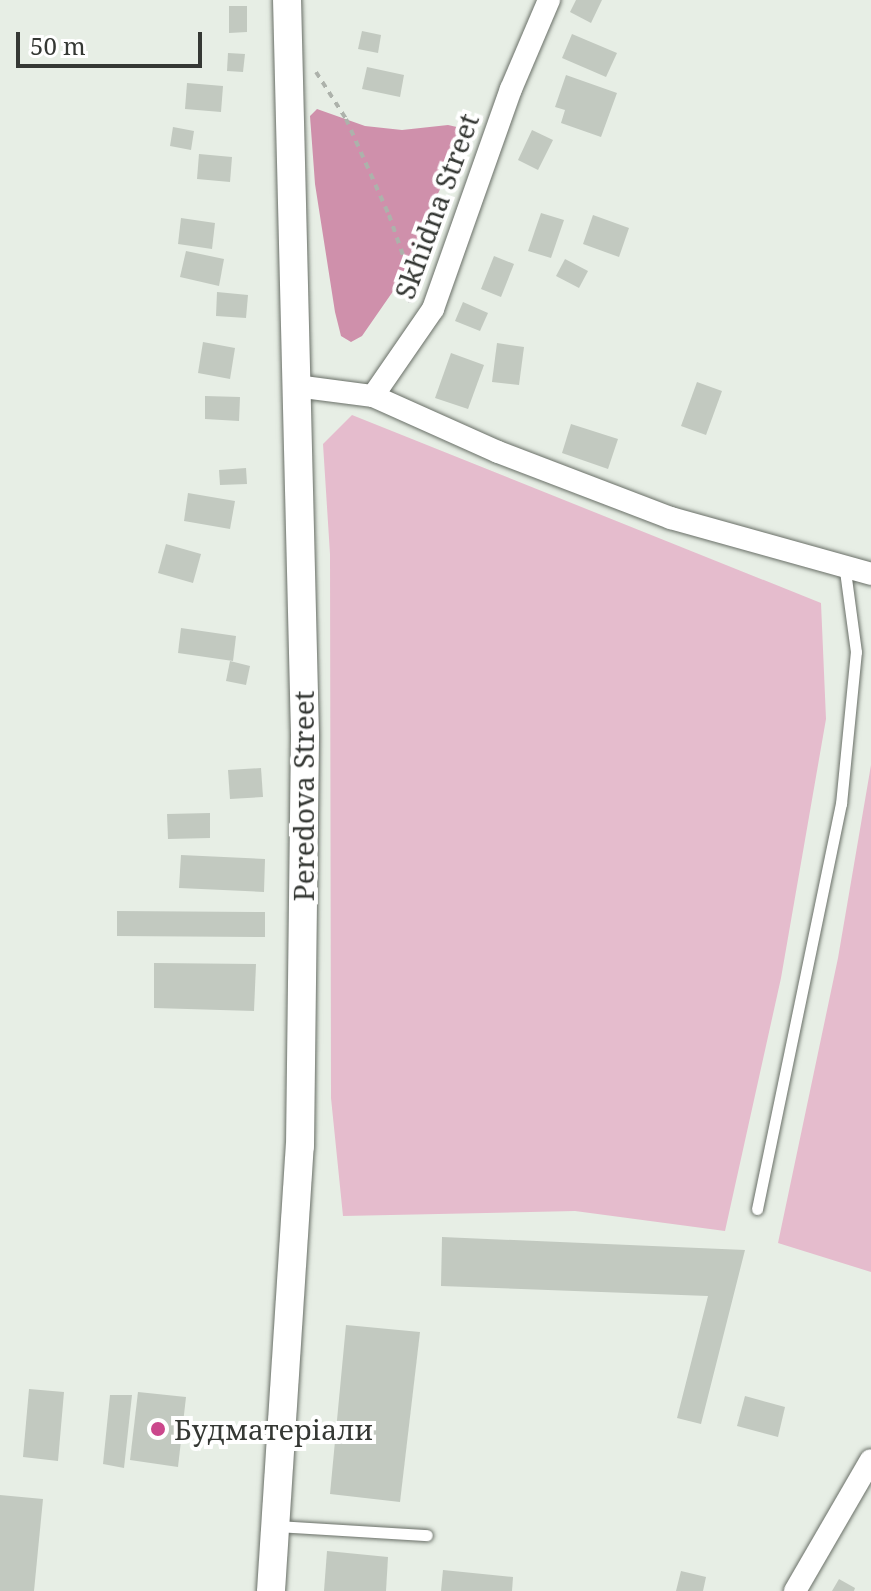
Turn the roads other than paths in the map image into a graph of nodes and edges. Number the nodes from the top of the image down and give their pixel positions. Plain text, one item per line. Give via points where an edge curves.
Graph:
1 (287, 0) edge
2 (549, 0) edge
3 (296, 386) junction
4 (373, 396) junction
5 (845, 571) junction
6 (871, 574) edge
7 (757, 1209) dead end
8 (871, 1460) edge
9 (278, 1526) junction
10 (427, 1535) dead end
11 (271, 1591) edge
12 (795, 1591) edge

1 - 3 street, Peredova Street
2 - 4 street, Skhidna Street via 511,89 433,309
3 - 4 street
3 - 9 street, Peredova Street via 305,735 300,1146
4 - 5 street via 498,452 671,518
5 - 6 street
5 - 7 lane via 856,652 841,804
8 - 12 street
9 - 10 lane
9 - 11 street, Peredova Street

